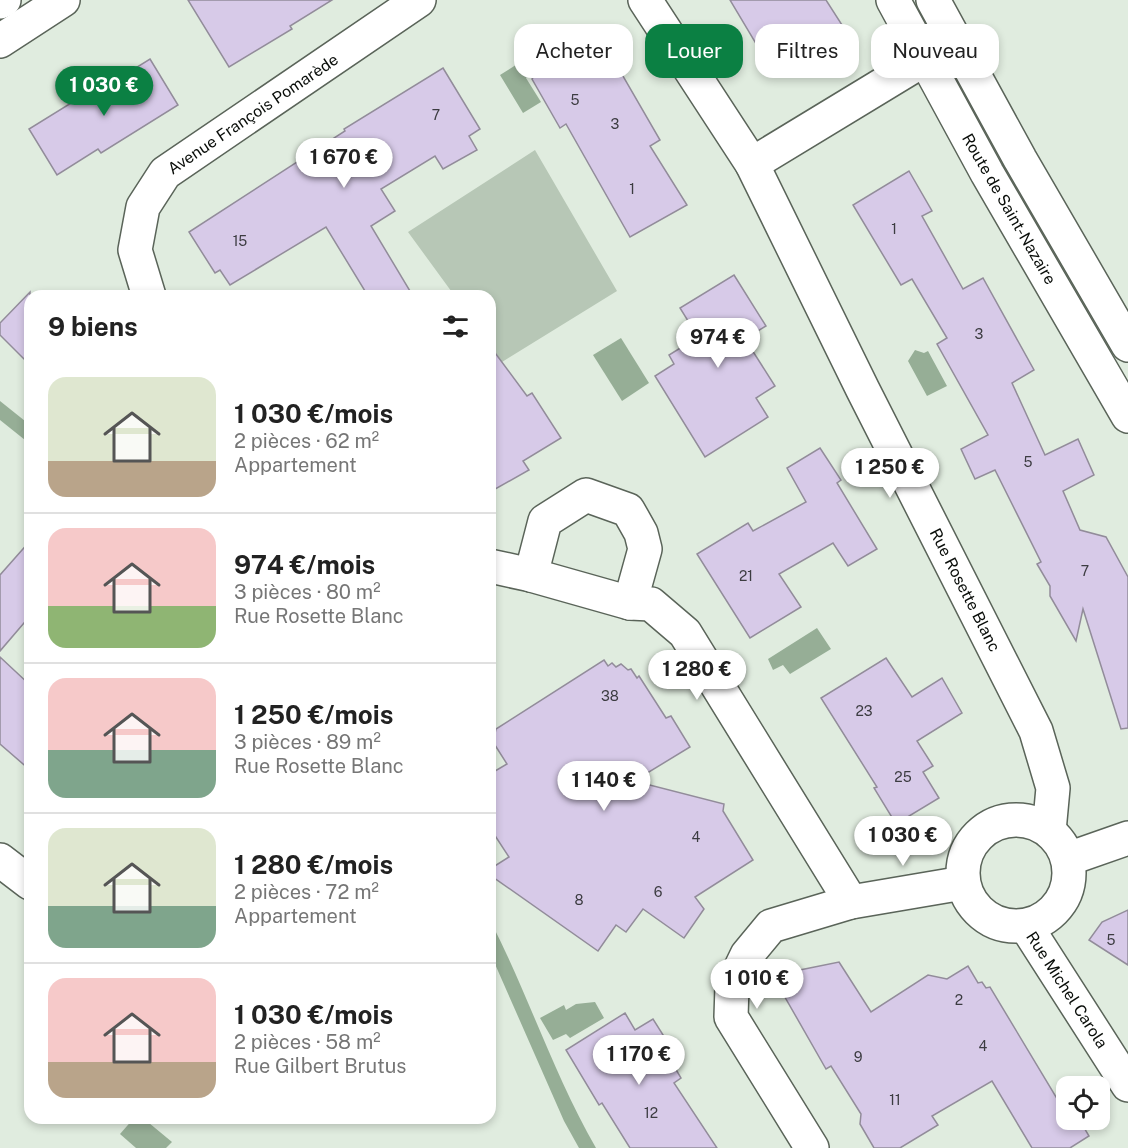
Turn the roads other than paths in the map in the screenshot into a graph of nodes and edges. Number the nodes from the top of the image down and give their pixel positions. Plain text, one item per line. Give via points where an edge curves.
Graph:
1 (4, 0) edge
2 (63, 0) edge
3 (419, 0) edge
4 (645, 0) edge
5 (893, 0) edge
6 (933, 0) edge
7 (0, 3) edge
8 (906, 24) edge
9 (947, 24) edge
10 (0, 41) edge
11 (894, 78) edge
12 (935, 78) edge
13 (976, 78) edge
14 (752, 164) junction
15 (147, 290) edge
16 (1128, 345) edge
17 (1128, 416) edge
18 (496, 567) edge
19 (531, 574) junction
20 (630, 603) junction
21 (1049, 831) junction
22 (1128, 838) edge
23 (1068, 859) junction
24 (0, 860) edge
25 (24, 878) edge
26 (963, 883) junction
27 (851, 902) junction
28 (1026, 926) junction
29 (1128, 1085) edge
30 (812, 1148) edge

1 - 7 street
2 - 10 street
3 - 15 street, Avenue François Pomarède via 165,173 143,207 135,250
4 - 14 street
5 - 8 street, Route de Saint-Nazaire
6 - 9 street
11 - 14 street
12 - 17 street, Route de Saint-Nazaire
13 - 16 street
14 - 21 street, Rue Rosette Blanc via 1036,731 1053,788
18 - 19 street
19 - 20 street
19 - 20 street via 545,520 586,495 628,510 641,533 645,549
20 - 27 street via 651,604 685,633
21 - 23 street
21 - 26 street via 1033,822 1015,819 981,832 969,846 963,864
22 - 23 street
23 - 28 street via 1070,877 1056,909
24 - 25 street
26 - 27 street
26 - 28 street via 978,912 1008,927
27 - 30 street via 771,926 747,955 732,986 731,1017
28 - 29 street, Rue Michel Carola

